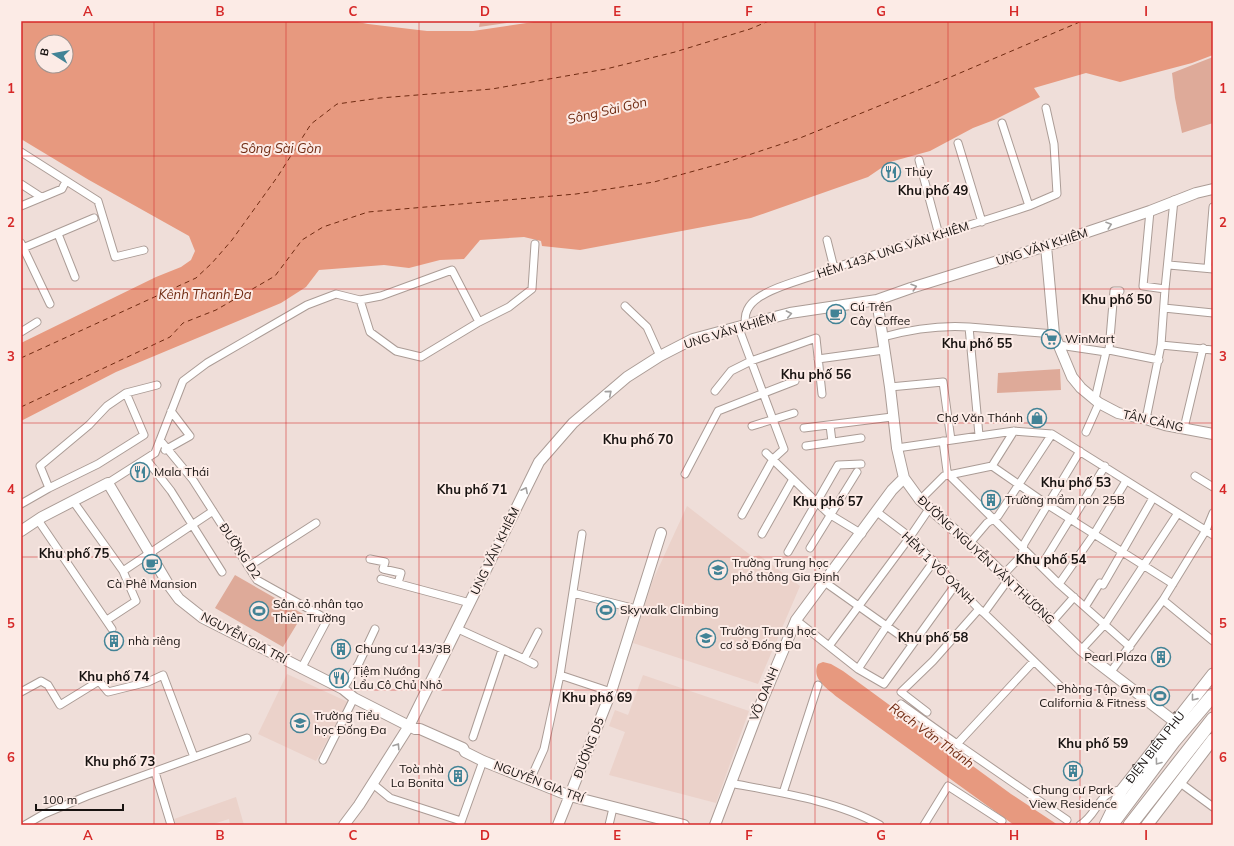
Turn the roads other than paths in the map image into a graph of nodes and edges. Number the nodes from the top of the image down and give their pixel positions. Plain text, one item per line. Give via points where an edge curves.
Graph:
1 (1046, 108) dead end
2 (1002, 122) dead end
3 (958, 143) dead end
4 (21, 152) edge
5 (919, 160) dead end
6 (66, 181) junction
7 (21, 184) edge
8 (1213, 189) edge
9 (42, 197) junction
10 (1174, 200) junction
11 (21, 206) edge
12 (1029, 206) junction
13 (1213, 207) edge
14 (1150, 211) junction
15 (94, 218) dead end
16 (982, 222) junction
17 (58, 234) junction
18 (939, 235) junction
19 (827, 240) dead end
20 (535, 244) dead end
21 (22, 245) edge
22 (1046, 246) junction
23 (144, 250) dead end
24 (1169, 264) junction
25 (834, 268) junction
26 (1211, 269) edge
27 (75, 277) dead end
28 (1165, 288) junction
29 (1120, 291) dead end
30 (360, 300) junction
31 (877, 300) junction
32 (50, 304) dead end
33 (625, 306) dead end
34 (1164, 308) junction
35 (1213, 313) edge
36 (37, 322) dead end
37 (479, 322) junction
38 (742, 325) junction
39 (969, 327) junction
40 (21, 332) edge
41 (1054, 334) junction
42 (883, 337) junction
43 (1059, 345) junction
44 (1161, 345) junction
45 (1203, 348) junction
46 (884, 350) junction
47 (1213, 350) edge
48 (1107, 351) junction
49 (660, 356) junction
50 (818, 359) junction
51 (1159, 360) junction
52 (751, 361) junction
53 (795, 381) dead end
54 (158, 385) dead end
55 (890, 387) junction
56 (715, 391) dead end
57 (126, 393) junction
58 (762, 393) junction
59 (822, 394) dead end
60 (1097, 401) junction
61 (171, 411) junction
62 (794, 413) dead end
63 (892, 417) junction
64 (1146, 419) junction
65 (773, 420) junction
66 (830, 425) junction
67 (752, 426) dead end
68 (804, 428) dead end
69 (1184, 428) junction
70 (1014, 431) junction
71 (1086, 432) dead end
72 (1052, 434) junction
73 (1213, 434) edge
74 (979, 435) junction
75 (861, 438) dead end
76 (160, 440) junction
77 (951, 440) junction
78 (943, 441) junction
79 (832, 442) junction
80 (806, 446) dead end
81 (896, 448) junction
82 (168, 450) junction
83 (1080, 452) junction
84 (766, 453) dead end
85 (155, 454) junction
86 (146, 459) junction
87 (773, 460) junction
88 (861, 464) dead end
89 (992, 466) junction
90 (1105, 466) junction
91 (857, 472) dead end
92 (685, 474) dead end
93 (949, 475) junction
94 (1195, 476) dead end
95 (904, 478) junction
96 (793, 479) junction
97 (1126, 481) junction
98 (108, 483) junction
99 (1018, 484) junction
100 (1213, 486) edge
101 (50, 488) junction
102 (1153, 498) junction
103 (920, 500) junction
104 (73, 501) junction
105 (816, 502) junction
106 (21, 504) edge
107 (1048, 505) junction
108 (929, 509) junction
109 (213, 511) junction
110 (877, 512) junction
111 (1178, 513) junction
112 (1213, 513) edge
113 (829, 514) junction
114 (742, 515) dead end
115 (994, 519) junction
116 (38, 520) junction
117 (1071, 520) junction
118 (316, 523) dead end
119 (192, 526) junction
120 (1206, 530) junction
121 (21, 531) edge
122 (661, 533) dead end
123 (582, 534) dead end
124 (762, 534) dead end
125 (862, 534) junction
126 (1094, 534) junction
127 (1213, 535) edge
128 (910, 537) junction
129 (970, 543) junction
130 (810, 548) dead end
131 (1024, 549) junction
132 (788, 552) dead end
133 (1123, 552) junction
134 (151, 554) junction
135 (370, 559) dead end
136 (934, 561) junction
137 (248, 566) junction
138 (1041, 566) junction
139 (1144, 566) junction
140 (123, 571) junction
141 (222, 572) dead end
142 (1006, 577) junction
143 (380, 579) dead end
144 (398, 583) junction
145 (826, 583) junction
146 (956, 584) junction
147 (1059, 584) junction
148 (1173, 584) junction
149 (573, 593) junction
150 (1074, 597) junction
151 (1163, 600) junction
152 (470, 603) junction
153 (858, 606) junction
154 (1085, 606) junction
155 (636, 609) junction
156 (981, 611) junction
157 (107, 620) junction
158 (796, 620) junction
159 (1052, 622) junction
160 (1105, 624) junction
161 (886, 627) junction
162 (112, 629) dead end
163 (375, 629) dead end
164 (458, 629) junction
165 (538, 632) dead end
166 (1213, 641) edge
167 (912, 644) junction
168 (829, 646) junction
169 (1130, 647) junction
170 (502, 650) junction
171 (1082, 650) junction
172 (524, 659) junction
173 (1034, 661) junction
174 (534, 664) dead end
175 (301, 668) junction
176 (858, 669) junction
177 (1110, 673) junction
178 (1213, 674) edge
179 (560, 675) junction
180 (818, 685) dead end
181 (1061, 687) dead end
182 (343, 690) junction
183 (21, 692) edge
184 (611, 692) junction
185 (1213, 695) edge
186 (354, 698) junction
187 (901, 704) dead end
188 (1200, 710) junction
189 (927, 712) dead end
190 (1213, 720) edge
191 (1175, 722) junction
192 (412, 728) junction
193 (473, 737) dead end
194 (247, 738) dead end
195 (1213, 739) edge
196 (1173, 742) junction
197 (957, 744) junction
198 (1186, 753) junction
199 (194, 757) junction
200 (323, 760) dead end
201 (483, 761) junction
202 (155, 772) junction
203 (530, 780) junction
204 (1179, 782) junction
205 (730, 783) junction
206 (373, 784) junction
207 (1122, 790) junction
208 (783, 793) junction
209 (570, 796) junction
210 (1213, 807) edge
211 (613, 808) junction
212 (1067, 820) dead end
213 (1002, 821) dead end
214 (460, 823) edge
215 (25, 825) edge
216 (171, 825) edge
217 (344, 825) edge
218 (558, 825) edge
219 (609, 825) edge
220 (684, 825) edge
221 (715, 825) edge
222 (880, 825) edge
223 (924, 825) edge
224 (1080, 825) edge
225 (1105, 825) edge
226 (1111, 825) edge
227 (1130, 825) edge
228 (1146, 825) edge

1 - 12 street, HẺM 143A UNG VĂN KHIÊM via 1054,144 1057,194
2 - 12 street
3 - 16 street
4 - 6 street
5 - 18 street
6 - 9 street via 62,189
6 - 23 street via 98,201 115,257
7 - 9 street
8 - 10 street, UNG VĂN KHIÊM
9 - 11 street
10 - 14 street, UNG VĂN KHIÊM
10 - 24 street
12 - 16 street, HẺM 143A UNG VĂN KHIÊM
13 - 26 street
22 -> 14 street, UNG VĂN KHIÊM
14 - 28 street via 1143,286
15 - 17 street
16 - 18 street, HẺM 143A UNG VĂN KHIÊM
17 - 21 street
17 - 27 street
18 - 25 street, HẺM 143A UNG VĂN KHIÊM
19 - 25 street
20 - 37 street via 532,289 509,307
21 - 32 street
31 -> 22 street, UNG VĂN KHIÊM
22 - 41 street, TÂN CẢNG
24 - 26 street
24 - 28 street
25 - 38 street, HẺM 143A UNG VĂN KHIÊM via 757,298 747,310
28 - 34 street
29 - 48 street via 1114,291
30 - 37 street via 404,289 452,270
30 - 37 street via 370,332 396,352 421,357
30 - 61 street via 336,294 307,305 207,363 183,381
38 -> 31 street, UNG VĂN KHIÊM via 790,313
31 - 42 street, ĐƯỜNG NGUYỄN VĂN THƯƠNG
33 - 49 street via 647,327
34 - 35 street
34 - 44 street
36 - 40 street
38 - 49 street, UNG VĂN KHIÊM via 693,339
38 - 52 street
39 - 41 street
39 - 42 street via 910,330
39 - 74 street
41 - 43 street, TÂN CẢNG
42 - 46 street, ĐƯỜNG NGUYỄN VĂN THƯƠNG
43 - 48 street
43 - 60 street, TÂN CẢNG via 1072,377
44 - 45 street
44 - 51 street
45 - 47 street
45 - 69 street
46 - 50 street
46 - 55 street, ĐƯỜNG NGUYỄN VĂN THƯƠNG
48 - 51 street
48 - 60 street
152 -> 49 street, UNG VĂN KHIÊM via 539,462 573,423 627,377
50 - 52 street via 816,338
50 - 59 street
51 - 64 street
52 - 56 street via 731,371
52 - 58 street
53 - 58 street
54 - 57 street
55 - 63 street, ĐƯỜNG NGUYỄN VĂN THƯƠNG
55 - 77 street via 943,382
57 - 101 street via 107,406 89,425 40,466
57 - 101 street via 144,435 98,464
58 - 65 street
58 - 92 street via 720,409
60 - 64 street, TÂN CẢNG via 1118,413
60 - 71 street
61 - 76 street
61 - 82 street via 190,436
62 - 65 street
63 - 66 street
63 - 81 street, ĐƯỜNG NGUYỄN VĂN THƯƠNG
64 - 69 street, TÂN CẢNG
65 - 67 street
65 - 87 street via 784,449
66 - 68 street
66 - 79 street
69 - 73 street, TÂN CẢNG
70 - 72 street
70 - 74 street
70 - 89 street
72 - 83 street
72 - 99 street
74 - 77 street
75 - 79 street
76 - 82 street, ĐƯỜNG D2
76 - 85 street
77 - 78 street
78 - 81 street
78 - 93 street
79 - 80 street
81 - 95 street, ĐƯỜNG NGUYỄN VĂN THƯƠNG
82 - 85 street
82 - 109 street, ĐƯỜNG D2
83 - 90 street
83 - 107 street
84 - 87 street
85 - 86 street
86 - 98 street
86 - 119 street via 171,491
87 - 96 street
87 - 114 street
88 - 105 street via 838,465
89 - 93 street
89 - 99 street
90 - 97 street
90 - 117 street
91 - 113 street
93 - 103 street via 939,480
93 - 115 street
94 - 100 street
95 - 103 street, ĐƯỜNG NGUYỄN VĂN THƯƠNG
95 - 110 street, VÕ OANH
96 - 105 street
96 - 124 street
97 - 102 street
97 - 126 street
98 - 104 street
98 - 134 street, NGUYỄN GIA TRÍ
99 - 107 street
99 - 115 street
101 - 106 street
102 - 111 street
102 - 133 street
103 - 108 street, ĐƯỜNG NGUYỄN VĂN THƯƠNG
104 - 116 street
104 - 140 street
105 - 113 street
105 - 132 street
107 - 117 street
107 - 131 street via 1024,544
108 - 128 street
108 - 129 street, ĐƯỜNG NGUYỄN VĂN THƯƠNG
109 - 119 street
109 - 137 street, ĐƯỜNG D2
110 - 125 street, VÕ OANH
110 - 128 street, HẺM 1 VÕ OANH
111 - 120 street
111 - 139 street
112 - 120 street
113 - 125 street
113 - 130 street
115 - 129 street via 987,523
115 - 131 street
116 - 121 street
116 - 157 street
117 - 126 street
117 - 138 street
118 - 137 street
119 - 134 street
119 - 141 street
120 - 127 street
120 - 148 street
122 - 155 street, ĐƯỜNG D5
123 - 149 street
125 - 145 street, VÕ OANH
126 - 133 street
126 - 147 street
128 - 136 street, HẺM 1 VÕ OANH
128 - 153 street
129 - 142 street, ĐƯỜNG NGUYỄN VĂN THƯƠNG
131 - 138 street
131 - 142 street
133 - 139 street
133 - 154 street via 1103,585 1100,583
134 - 140 street
134 - 175 street, NGUYỄN GIA TRÍ via 179,599 203,618
135 - 144 street via 385,562 383,569 401,573
136 - 146 street, HẺM 1 VÕ OANH
136 - 161 street
137 - 175 street, ĐƯỜNG D2 via 260,583 325,618 326,622
138 - 147 street
139 - 148 street
139 - 160 street
140 - 157 street via 136,601
142 - 156 street
142 - 159 street, ĐƯỜNG NGUYỄN VĂN THƯƠNG
143 - 144 street
144 - 152 street
145 - 153 street
145 - 158 street, VÕ OANH
146 - 156 street, HẺM 1 VÕ OANH
146 - 167 street
147 - 150 street
148 - 151 street
149 - 155 street
149 - 179 street
150 - 154 street
150 - 159 street
151 - 166 street
151 - 169 street
152 - 164 street, UNG VĂN KHIÊM
153 - 161 street
153 - 168 street
154 - 160 street
155 - 184 street, ĐƯỜNG D5
156 - 173 street, HẺM 1 VÕ OANH
156 - 189 street via 901,692
157 - 162 street
158 - 168 street
158 - 205 street, VÕ OANH
159 - 171 street, ĐƯỜNG NGUYỄN VĂN THƯƠNG
160 - 169 street
160 - 171 street
161 - 167 street
161 - 176 street
163 - 182 street
164 - 170 street
164 - 192 street, UNG VĂN KHIÊM
165 - 172 street
167 - 176 street via 884,684
168 - 176 street
169 - 177 street
170 - 172 street
170 - 193 street
171 - 177 street, ĐƯỜNG NGUYỄN VĂN THƯƠNG
172 - 174 street
173 - 181 street, HẺM 1 VÕ OANH
173 - 197 street
175 - 182 street, NGUYỄN GIA TRÍ
177 - 191 street, ĐƯỜNG NGUYỄN VĂN THƯƠNG
178 -> 191 main road, ĐIỆN BIÊN PHỦ
179 - 184 street
179 - 203 street via 544,750
180 - 208 street
182 - 186 street, NGUYỄN GIA TRÍ
183 - 199 street via 41,681 48,685 60,705 99,681 108,692 148,682 163,675
184 - 209 street, ĐƯỜNG D5
185 - 188 highway, ĐIỆN BIÊN PHỦ
186 - 192 street, NGUYỄN GIA TRÍ
186 - 200 street
187 - 197 street
188 - 190 highway via 1200,720
188 - 196 highway, ĐIỆN BIÊN PHỦ
190 - 198 highway
191 - 207 main road, ĐIỆN BIÊN PHỦ
192 - 201 street, NGUYỄN GIA TRÍ via 418,734
206 -> 192 street, UNG VĂN KHIÊM
194 - 199 street
195 - 204 main road
196 - 198 highway via 1179,740 1184,743
196 -> 226 highway, ĐIỆN BIÊN PHỦ
197 - 212 street
198 - 227 highway
199 - 202 street
201 - 203 street, NGUYỄN GIA TRÍ
201 - 214 street
202 - 215 street via 66,805
202 - 216 street
203 - 209 street, NGUYỄN GIA TRÍ
204 - 210 street
204 - 228 main road
205 - 208 street
205 - 221 street, VÕ OANH
206 - 214 street via 390,798
206 - 217 street, UNG VĂN KHIÊM
207 - 224 street via 1104,797 1088,819
207 - 225 main road, ĐIỆN BIÊN PHỦ
208 - 222 street via 863,816
209 - 211 street, NGUYỄN GIA TRÍ
209 - 218 street, ĐƯỜNG D5
211 - 219 street
211 - 220 street, NGUYỄN GIA TRÍ
213 - 223 street via 948,786

